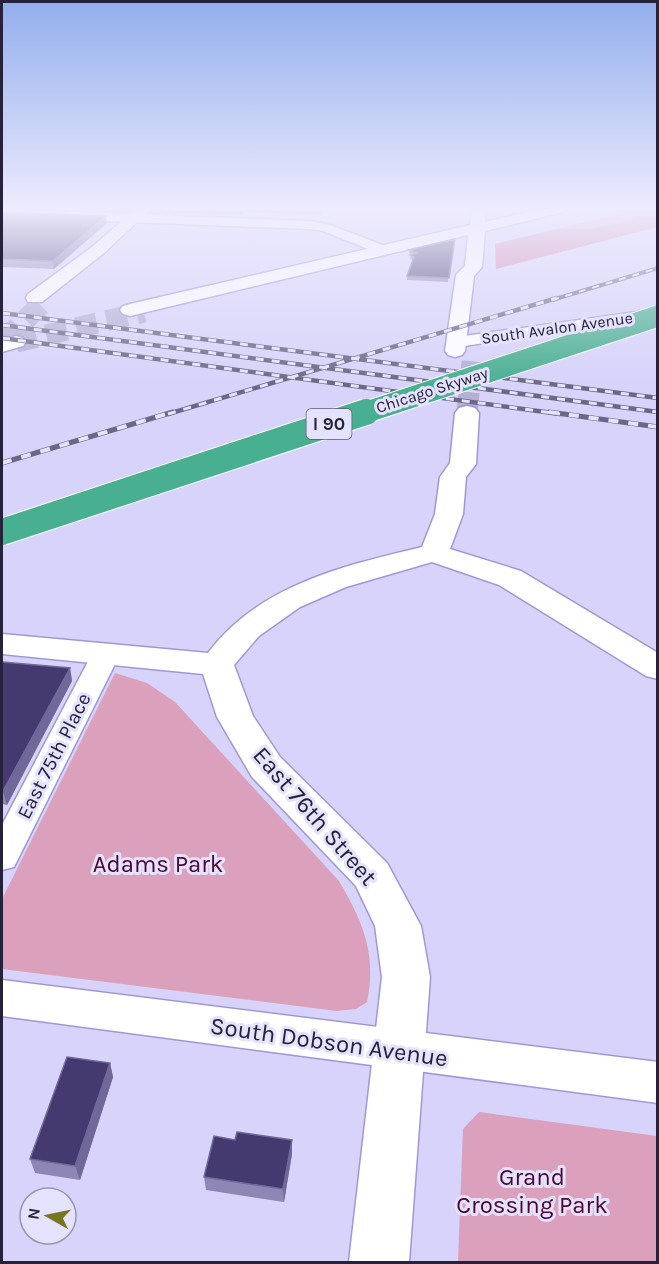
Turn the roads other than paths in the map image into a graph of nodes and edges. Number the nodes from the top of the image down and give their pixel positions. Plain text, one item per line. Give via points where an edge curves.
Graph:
1 (80, 268) edge
2 (308, 268) edge
3 (474, 268) edge
4 (41, 299) tunnel mouth
5 (657, 301) edge
6 (137, 311) tunnel mouth
7 (657, 315) edge
8 (465, 346) joint
9 (457, 411) tunnel mouth
10 (2, 510) edge
11 (2, 532) edge
12 (434, 553) junction
13 (2, 644) edge
14 (106, 654) junction
15 (217, 665) junction
16 (657, 668) edge
17 (2, 857) edge
18 (2, 998) edge
19 (399, 1052) junction
20 (657, 1083) edge
21 (379, 1263) edge

1 - 4 street
2 - 6 street
3 - 8 street via 480,275
5 - 10 highway, Chicago Skyway / I 90
7 - 8 street, South Avalon Avenue
7 - 11 highway, Chicago Skyway / I 90, bridge
9 - 12 street via 463,464 453,477 449,514
12 - 15 street via 364,570 275,607 245,631
12 - 16 street via 510,578
13 - 14 street
14 - 15 street
14 - 17 street, East 75th Place
15 - 19 street, East 76th Street via 235,717 266,766 372,875 398,926 406,977
18 - 19 street, South Dobson Avenue
19 - 20 street, South Dobson Avenue
19 - 21 street, East 76th Street

